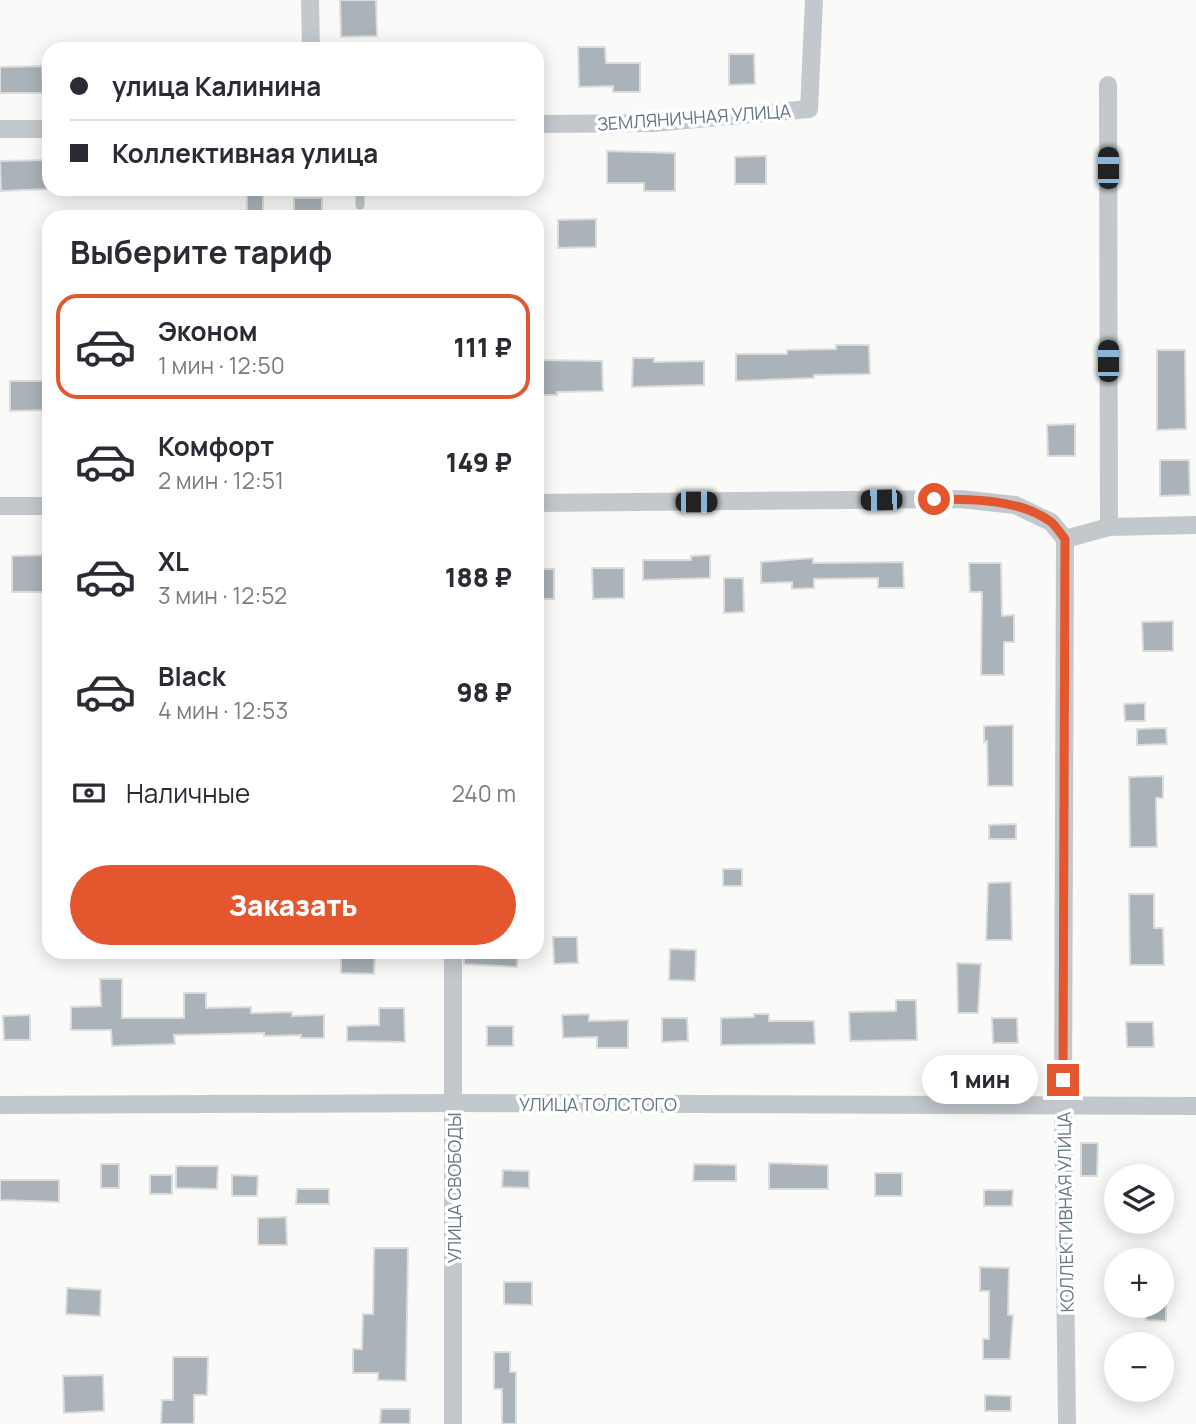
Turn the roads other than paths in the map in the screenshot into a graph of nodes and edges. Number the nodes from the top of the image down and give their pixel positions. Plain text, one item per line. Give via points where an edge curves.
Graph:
1 (310, 0) edge
2 (814, 0) edge
3 (311, 42) edge
4 (1108, 85) dead end
5 (544, 124) edge
6 (0, 129) edge
7 (42, 129) edge
8 (360, 196) edge
9 (360, 205) dead end
10 (544, 503) edge
11 (0, 506) edge
12 (42, 506) edge
13 (1196, 525) edge
14 (1109, 527) junction
15 (1065, 539) junction
16 (453, 959) edge
17 (454, 1103) junction
18 (0, 1105) edge
19 (1063, 1105) junction
20 (1196, 1105) edge
21 (453, 1424) edge
22 (1067, 1424) edge

1 - 3 street
2 - 5 street, ЗЕМЛЯНИЧНАЯ УЛИЦА via 809,109 652,123
4 - 14 street
6 - 7 street
8 - 9 lane
10 - 15 street via 960,499 1015,505 1051,522
11 - 12 street
13 - 14 street
14 - 15 street
15 - 19 street, КОЛЛЕКТИВНАЯ УЛИЦА
16 - 17 street, УЛИЦА СВОБОДЫ
17 - 18 street, УЛИЦА ТОЛСТОГО
17 - 19 street, УЛИЦА ТОЛСТОГО
17 - 21 street, УЛИЦА СВОБОДЫ
19 - 20 street, УЛИЦА ТОЛСТОГО
19 - 22 street, КОЛЛЕКТИВНАЯ УЛИЦА

